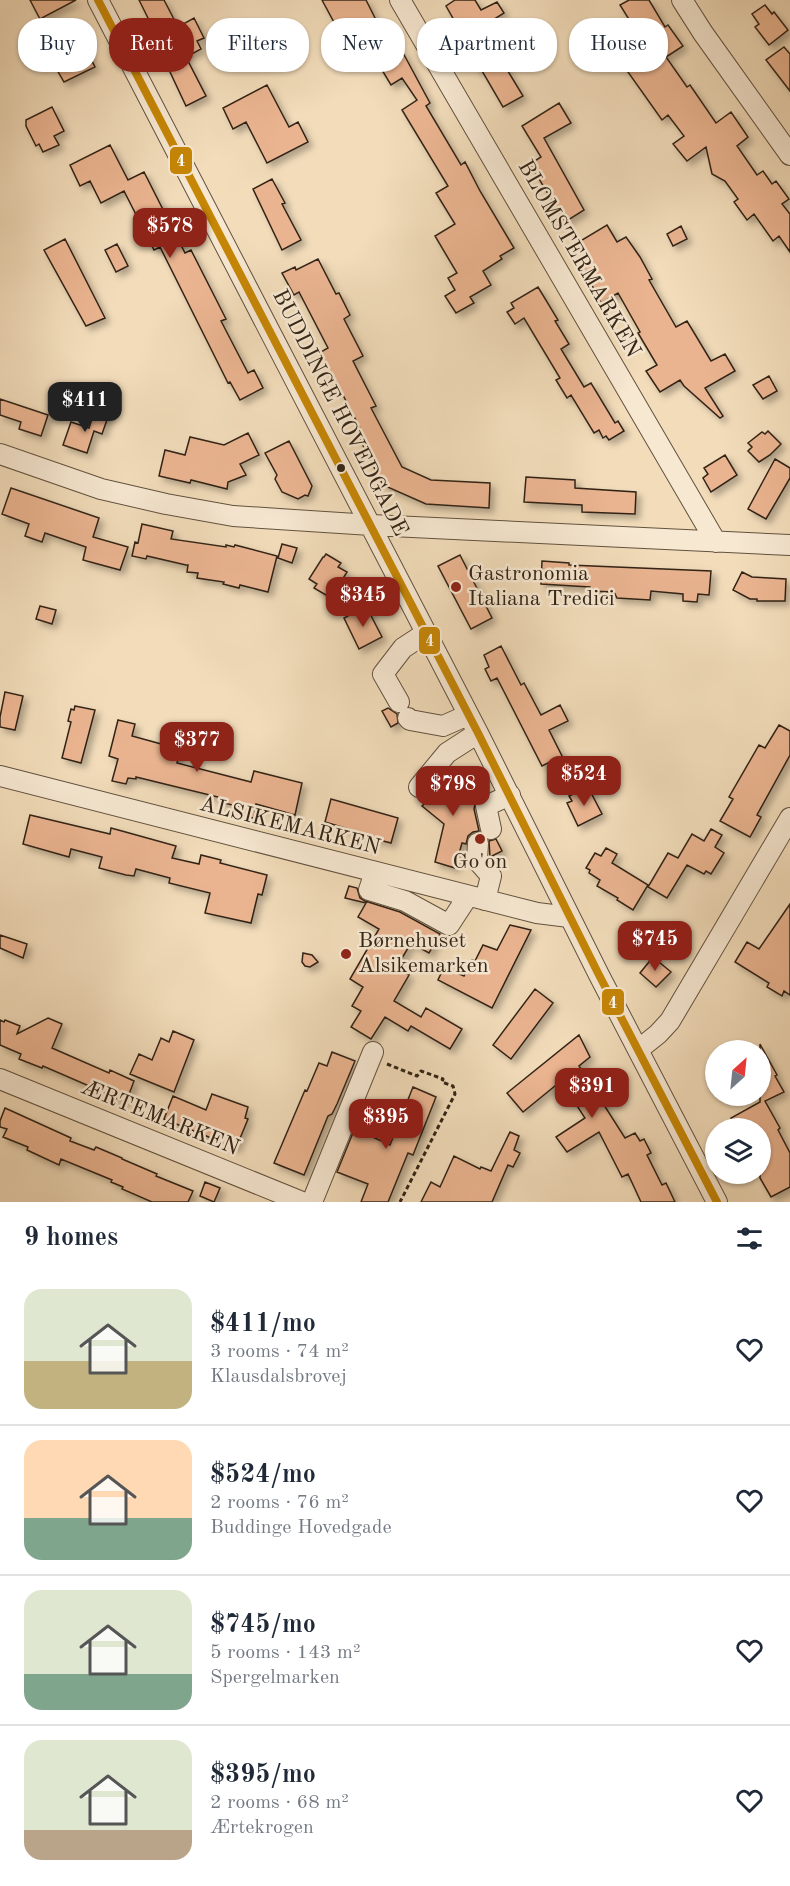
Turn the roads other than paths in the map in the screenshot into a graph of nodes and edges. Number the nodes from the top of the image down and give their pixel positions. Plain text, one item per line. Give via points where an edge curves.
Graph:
1 (98, 0) edge
2 (400, 0) edge
3 (682, 0) edge
4 (790, 155) edge
5 (0, 454) edge
6 (371, 525) junction
7 (716, 542) junction
8 (790, 545) edge
9 (426, 633) junction
10 (468, 715) junction
11 (478, 733) junction
12 (0, 776) edge
13 (419, 787) dead end
14 (510, 795) junction
15 (790, 818) edge
16 (375, 872) junction
17 (477, 898) junction
18 (569, 917) junction
19 (638, 1050) junction
20 (372, 1055) road end
21 (0, 1079) edge
22 (302, 1202) edge
23 (312, 1202) edge
24 (717, 1202) edge

1 - 6 street, BUDDINGE HOVEDGADE
2 - 7 street, BLOMSTERMARKEN
3 - 4 street
5 - 6 street via 101,489 166,504 233,516
6 - 7 street
6 - 9 street, BUDDINGE HOVEDGADE
7 - 8 street
9 - 10 street, BUDDINGE HOVEDGADE
9 - 10 street via 403,648 383,674 410,720 443,726
10 - 11 street, BUDDINGE HOVEDGADE
11 - 13 street via 447,753
11 - 14 street, BUDDINGE HOVEDGADE
12 - 16 street, ALSIKEMARKEN
14 - 17 street via 486,806 477,860 491,876
14 - 18 street, BUDDINGE HOVEDGADE
15 - 19 street via 670,1021
16 - 17 street, ALSIKEMARKEN
16 - 17 street via 369,890 405,901 449,925
17 - 18 street, ALSIKEMARKEN
18 - 19 street, BUDDINGE HOVEDGADE
19 - 24 street, BUDDINGE HOVEDGADE
20 - 23 street
21 - 22 street, ÆRTEMARKEN

